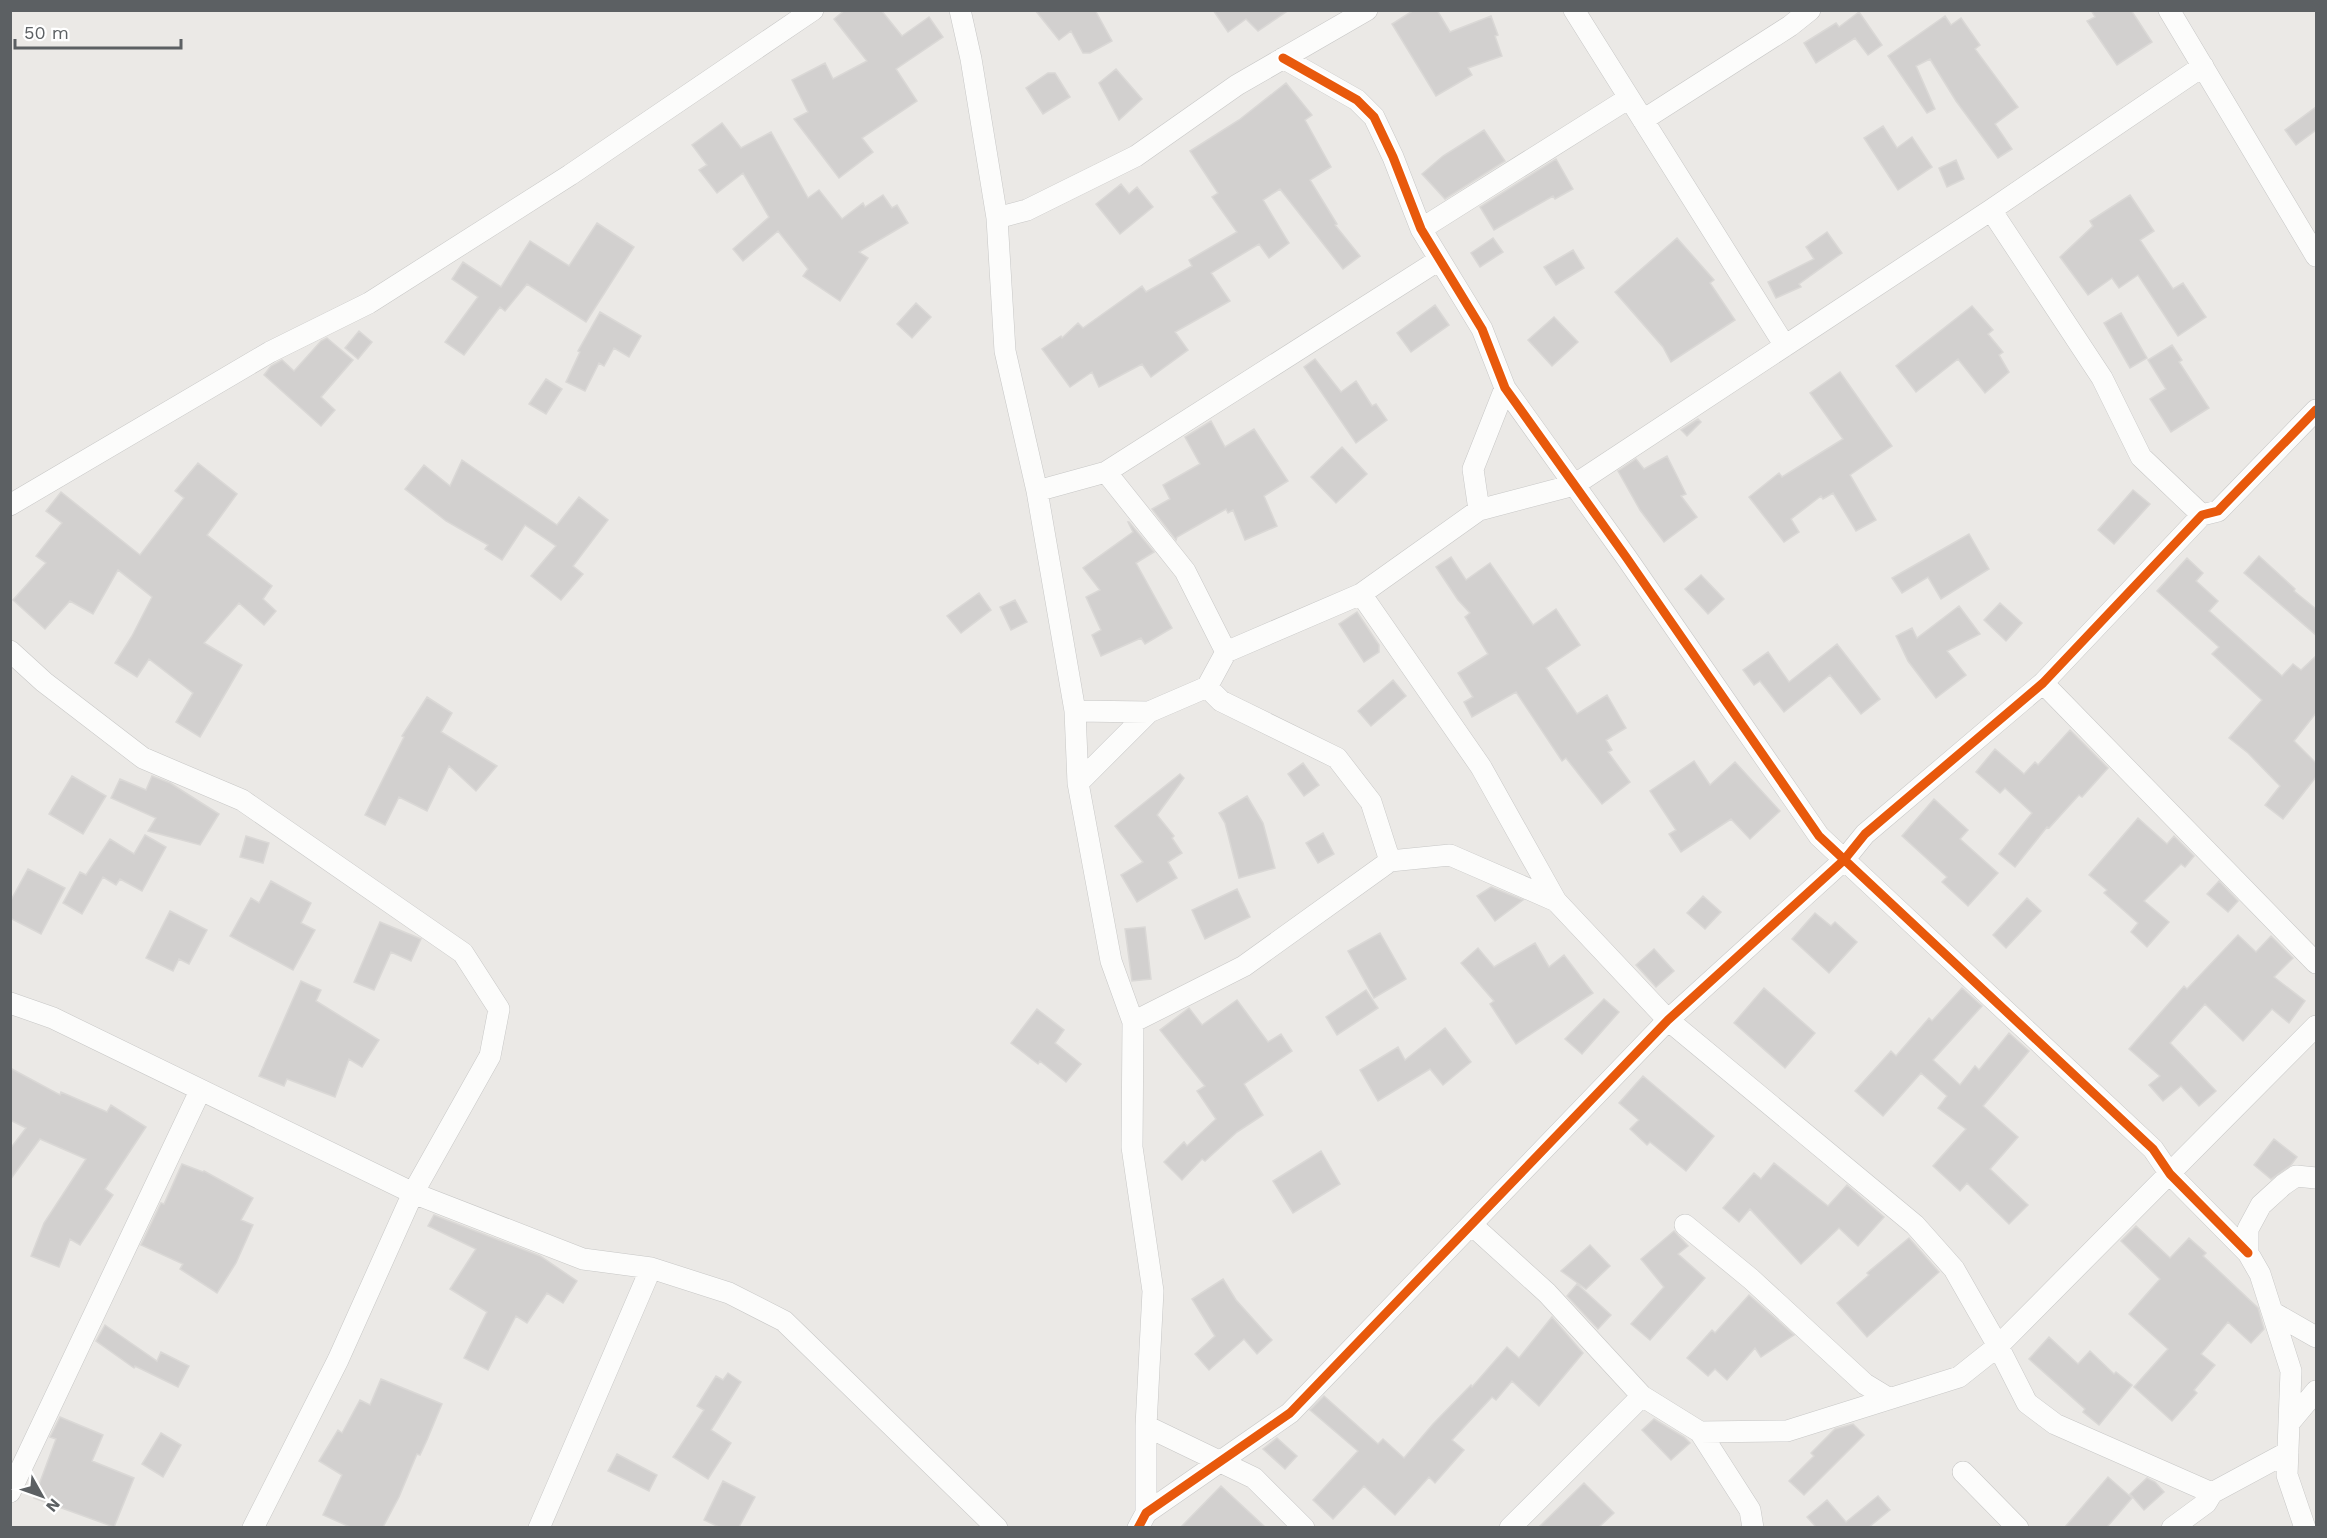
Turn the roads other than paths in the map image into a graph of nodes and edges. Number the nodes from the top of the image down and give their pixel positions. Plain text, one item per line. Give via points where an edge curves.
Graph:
1 (813, 10) edge
2 (960, 10) edge
3 (1367, 10) edge
4 (1574, 10) edge
5 (1810, 10) edge
6 (2169, 10) edge
7 (1284, 58) junction
8 (2203, 66) junction
9 (1629, 98) junction
10 (1643, 120) junction
11 (1991, 210) junction
12 (997, 218) junction
13 (1421, 229) junction
14 (2316, 256) edge
15 (1439, 260) junction
16 (1785, 346) junction
17 (1505, 388) junction
18 (2316, 410) edge
19 (1106, 472) junction
20 (1574, 485) junction
21 (1037, 491) junction
22 (10, 505) edge
23 (1479, 510) junction
24 (2202, 515) junction
25 (1361, 594) junction
26 (10, 651) edge
27 (1226, 652) junction
28 (2043, 683) junction
29 (1207, 687) junction
30 (1075, 711) junction
31 (1149, 712) junction
32 (1078, 783) junction
33 (1844, 860) junction
34 (1390, 861) junction
35 (1556, 901) junction
36 (2316, 963) edge
37 (10, 1003) edge
38 (1668, 1020) junction
39 (1133, 1022) junction
40 (2316, 1026) edge
41 (200, 1091) junction
42 (2170, 1174) junction
43 (2316, 1178) edge
44 (413, 1193) junction
45 (1472, 1225) junction
46 (1684, 1225) dead end
47 (2248, 1253) junction
48 (651, 1268) junction
49 (2274, 1313) junction
50 (2316, 1337) edge
51 (1998, 1346) junction
52 (2316, 1391) edge
53 (1642, 1396) junction
54 (1888, 1398) junction
55 (2290, 1422) junction
56 (1146, 1426) junction
57 (1700, 1432) junction
58 (2288, 1452) junction
59 (1218, 1461) junction
60 (1963, 1472) dead end
61 (10, 1492) edge
62 (2212, 1492) junction
63 (1142, 1520) edge
64 (253, 1527) edge
65 (539, 1527) edge
66 (997, 1527) edge
67 (1304, 1527) edge
68 (1510, 1527) edge
69 (1753, 1527) edge
70 (2018, 1527) edge
71 (2172, 1527) edge
72 (2306, 1527) edge

1 - 22 street via 570,175 369,303 270,352
2 - 12 street
3 - 7 street
4 - 9 street
5 - 10 street
6 - 8 street
7 - 12 street via 1237,85 1136,156 1027,210
7 - 13 street via 1357,100 1374,117
8 - 11 street
8 - 14 street
9 - 10 street
9 - 13 street
10 - 16 street
11 - 16 street
11 - 24 street via 2102,378 2141,457
12 - 21 street via 1005,351
13 - 15 street
15 - 17 street via 1482,329
15 - 19 street
16 - 20 street
17 - 20 street
17 - 23 street via 1473,469
18 - 24 street via 2218,511
19 - 21 street
19 - 27 street via 1185,572
20 - 23 street
20 - 33 street via 1819,836
21 - 30 street
23 - 25 street
24 - 28 street
25 - 27 street
25 - 35 street via 1481,767
26 - 44 street via 143,758 242,800 463,953 499,1009 490,1056
27 - 29 street
28 - 33 street via 1865,834
28 - 36 street
29 - 31 street
29 - 34 street via 1221,701 1337,758 1371,802
30 - 31 street
30 - 32 street
31 - 32 street
32 - 39 street via 1111,961
33 - 38 street
33 - 42 street via 2153,1149
34 - 35 street via 1450,855
34 - 39 street via 1244,966
35 - 38 street
37 - 41 street via 53,1018
38 - 45 street
38 - 51 street via 1915,1225 1954,1269
39 - 56 street via 1132,1147 1153,1291
40 - 42 street
41 - 44 street
41 - 61 street
42 - 47 street
42 - 51 street
43 - 47 street via 2296,1176 2261,1205 2248,1229
44 - 48 street via 583,1259
44 - 64 street via 338,1360
45 - 53 street via 1547,1293
45 - 59 street via 1290,1413
46 - 54 street via 1751,1279 1865,1384
47 - 49 street
48 - 65 street
48 - 66 street via 729,1293 784,1321
49 - 50 street
49 - 55 street via 2291,1371
51 - 54 street via 1959,1377
51 - 62 street via 2027,1403 2055,1424
52 - 55 street
53 - 57 street
53 - 68 street
54 - 57 street via 1787,1431
55 - 58 street
56 - 59 street
56 - 63 street
57 - 69 street via 1750,1510
58 - 62 street
58 - 72 street via 2287,1475
59 - 63 street
59 - 67 street via 1254,1478
60 - 70 street
62 - 71 street via 2206,1503

